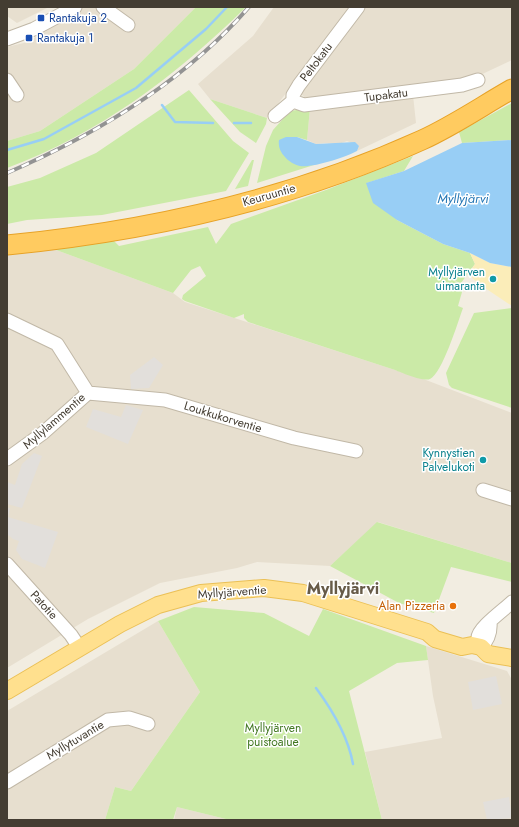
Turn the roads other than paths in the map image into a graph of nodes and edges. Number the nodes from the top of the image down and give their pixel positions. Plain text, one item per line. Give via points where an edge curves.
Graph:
1 (75, 7) edge
2 (103, 7) edge
3 (358, 7) edge
4 (128, 25) dead end
5 (7, 39) edge
6 (7, 80) edge
7 (478, 80) dead end
8 (512, 89) edge
9 (17, 95) dead end
10 (293, 100) junction
11 (276, 116) dead end
12 (7, 245) edge
13 (7, 320) edge
14 (88, 394) junction
15 (356, 451) dead end
16 (7, 459) edge
17 (483, 490) dead end
18 (512, 499) edge
19 (7, 564) edge
20 (512, 602) edge
21 (477, 646) junction
22 (79, 647) junction
23 (512, 649) edge
24 (512, 658) edge
25 (7, 691) edge
26 (148, 724) dead end
27 (7, 782) edge

1 - 5 street via 34,29
2 - 4 street
3 - 10 street, Peltokatu via 298,84
6 - 9 street
7 - 10 street, Tupakatu via 462,85 304,105
8 - 12 highway, Keuruuntie via 424,139 367,163 295,188 228,207 129,229
10 - 11 street, Peltokatu
13 - 14 street, Myllylammentie via 57,344
14 - 15 street, Loukkukorventie via 165,400 294,438
14 - 16 street, Myllylammentie via 43,433
17 - 18 street
19 - 22 street, Patotie
20 - 21 street via 490,622 487,640
21 - 22 main road, Myllyjärventie via 462,647 436,639 427,632 303,593 257,589 201,593 158,605
21 - 23 main road, Myllyjärventie via 491,645
21 - 24 main road, Myllyjärventie via 488,654
22 - 25 main road, Myllyjärventie
26 - 27 street, Myllytuvantie via 129,718 108,720

